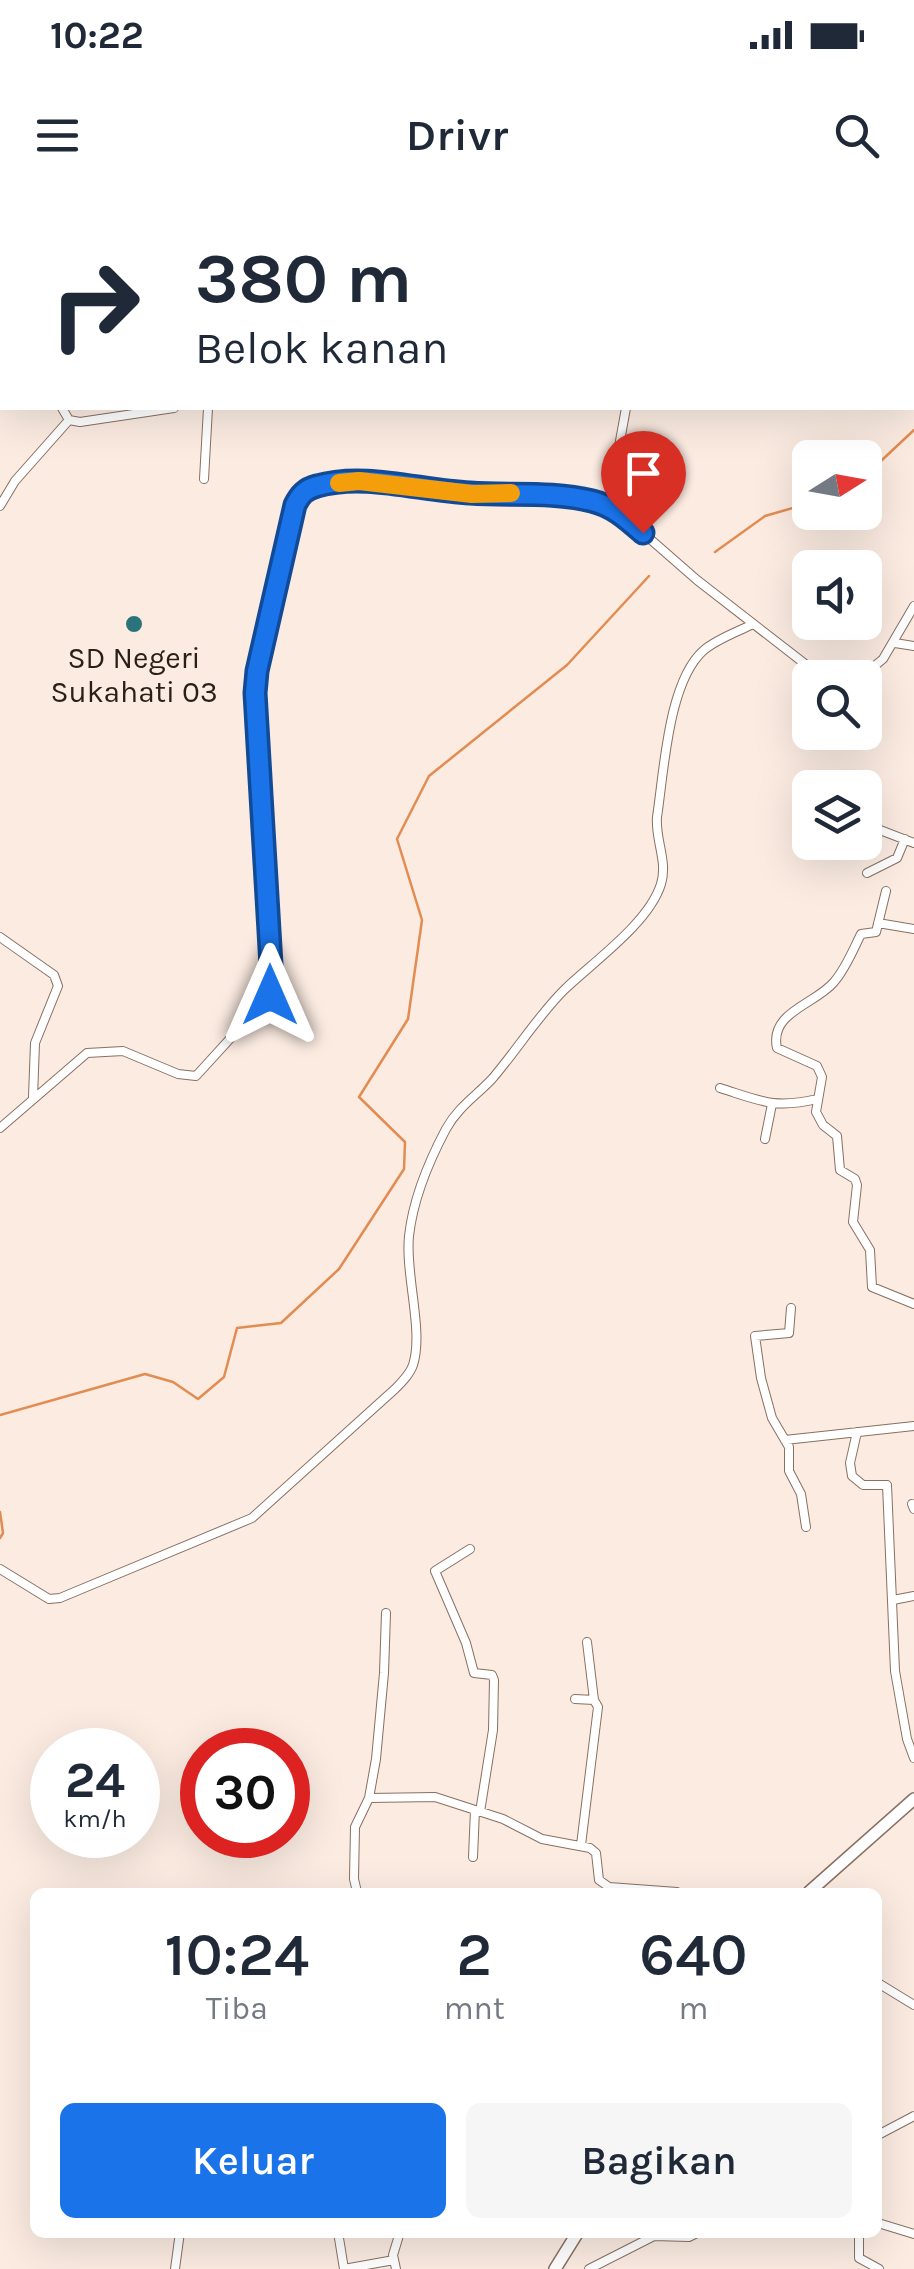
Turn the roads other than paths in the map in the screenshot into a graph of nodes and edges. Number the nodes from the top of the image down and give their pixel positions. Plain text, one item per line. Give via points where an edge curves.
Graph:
1 (63, 410) edge
2 (163, 410) edge
3 (208, 410) edge
4 (626, 410) edge
5 (69, 420) junction
6 (204, 479) dead end
7 (0, 506) edge
8 (608, 506) junction
9 (914, 606) edge
10 (753, 624) junction
11 (895, 643) junction
12 (914, 646) edge
13 (800, 660) edge
14 (882, 660) edge
15 (882, 830) edge
16 (910, 841) edge
17 (867, 873) dead end
18 (886, 891) dead end
19 (878, 923) junction
20 (914, 929) edge
21 (0, 937) edge
22 (720, 1088) dead end
23 (33, 1096) junction
24 (817, 1098) junction
25 (772, 1104) junction
26 (0, 1128) edge
27 (765, 1139) dead end
28 (914, 1304) edge
29 (791, 1308) dead end
30 (914, 1426) edge
31 (856, 1432) junction
32 (785, 1440) junction
33 (806, 1527) dead end
34 (470, 1549) dead end
35 (0, 1569) edge
36 (914, 1596) edge
37 (893, 1600) junction
38 (386, 1613) dead end
39 (586, 1642) dead end
40 (575, 1699) dead end
41 (594, 1700) junction
42 (914, 1758) edge
43 (369, 1798) junction
44 (914, 1800) edge
45 (477, 1811) junction
46 (581, 1845) junction
47 (474, 1857) dead end
48 (357, 1888) edge
49 (640, 1888) edge
50 (815, 1888) edge
51 (882, 1985) edge
52 (914, 2005) edge
53 (914, 2116) edge
54 (882, 2133) edge
55 (882, 2224) edge
56 (914, 2234) edge
57 (179, 2238) edge
58 (339, 2238) edge
59 (399, 2238) edge
60 (574, 2238) edge
61 (650, 2238) edge
62 (859, 2238) edge
63 (395, 2265) edge
64 (175, 2269) edge
65 (344, 2269) edge
66 (555, 2269) edge
67 (589, 2269) edge
68 (879, 2269) edge

1 - 5 street
2 - 5 street
3 - 6 street
4 - 8 street
5 - 7 street
8 - 10 street
8 - 23 street via 558,495 472,494 359,481 318,485 301,494 255,693 270,995 196,1076 123,1051 98,1050
9 - 11 street
10 - 13 street
10 - 35 street via 702,651 677,698 657,817 662,883 653,903 560,994 446,1128 409,1237 412,1370 252,1518 60,1598 49,1599
11 - 12 street
11 - 14 street
15 - 16 street
16 - 17 street via 897,858
18 - 19 street
19 - 20 street
19 - 24 street via 875,934 860,934 834,984 782,1020 774,1037 777,1048 817,1066
21 - 23 street via 54,975 58,986 36,1043
22 - 25 street
23 - 26 street
24 - 25 street
24 - 28 street via 819,1120 838,1136 838,1166 858,1184 854,1222 870,1250 872,1287
25 - 27 street
29 - 32 street via 789,1333 755,1336 772,1418
30 - 31 street
31 - 32 street
31 - 37 street via 852,1476 863,1485 887,1485
32 - 33 street
34 - 45 street via 434,1572 473,1671 494,1678
36 - 37 street
37 - 42 street via 896,1684
38 - 43 street
39 - 41 street
40 - 41 street
41 - 46 street
43 - 45 street via 425,1796
43 - 48 street via 355,1827
44 - 50 main road
45 - 46 street via 542,1839
45 - 47 street
46 - 49 street via 594,1850 603,1884
51 - 52 street
53 - 54 street
55 - 56 street
57 - 64 street
58 - 65 street
59 - 63 street
60 - 66 main road
61 - 67 street
62 - 68 street via 858,2258
63 - 65 street

